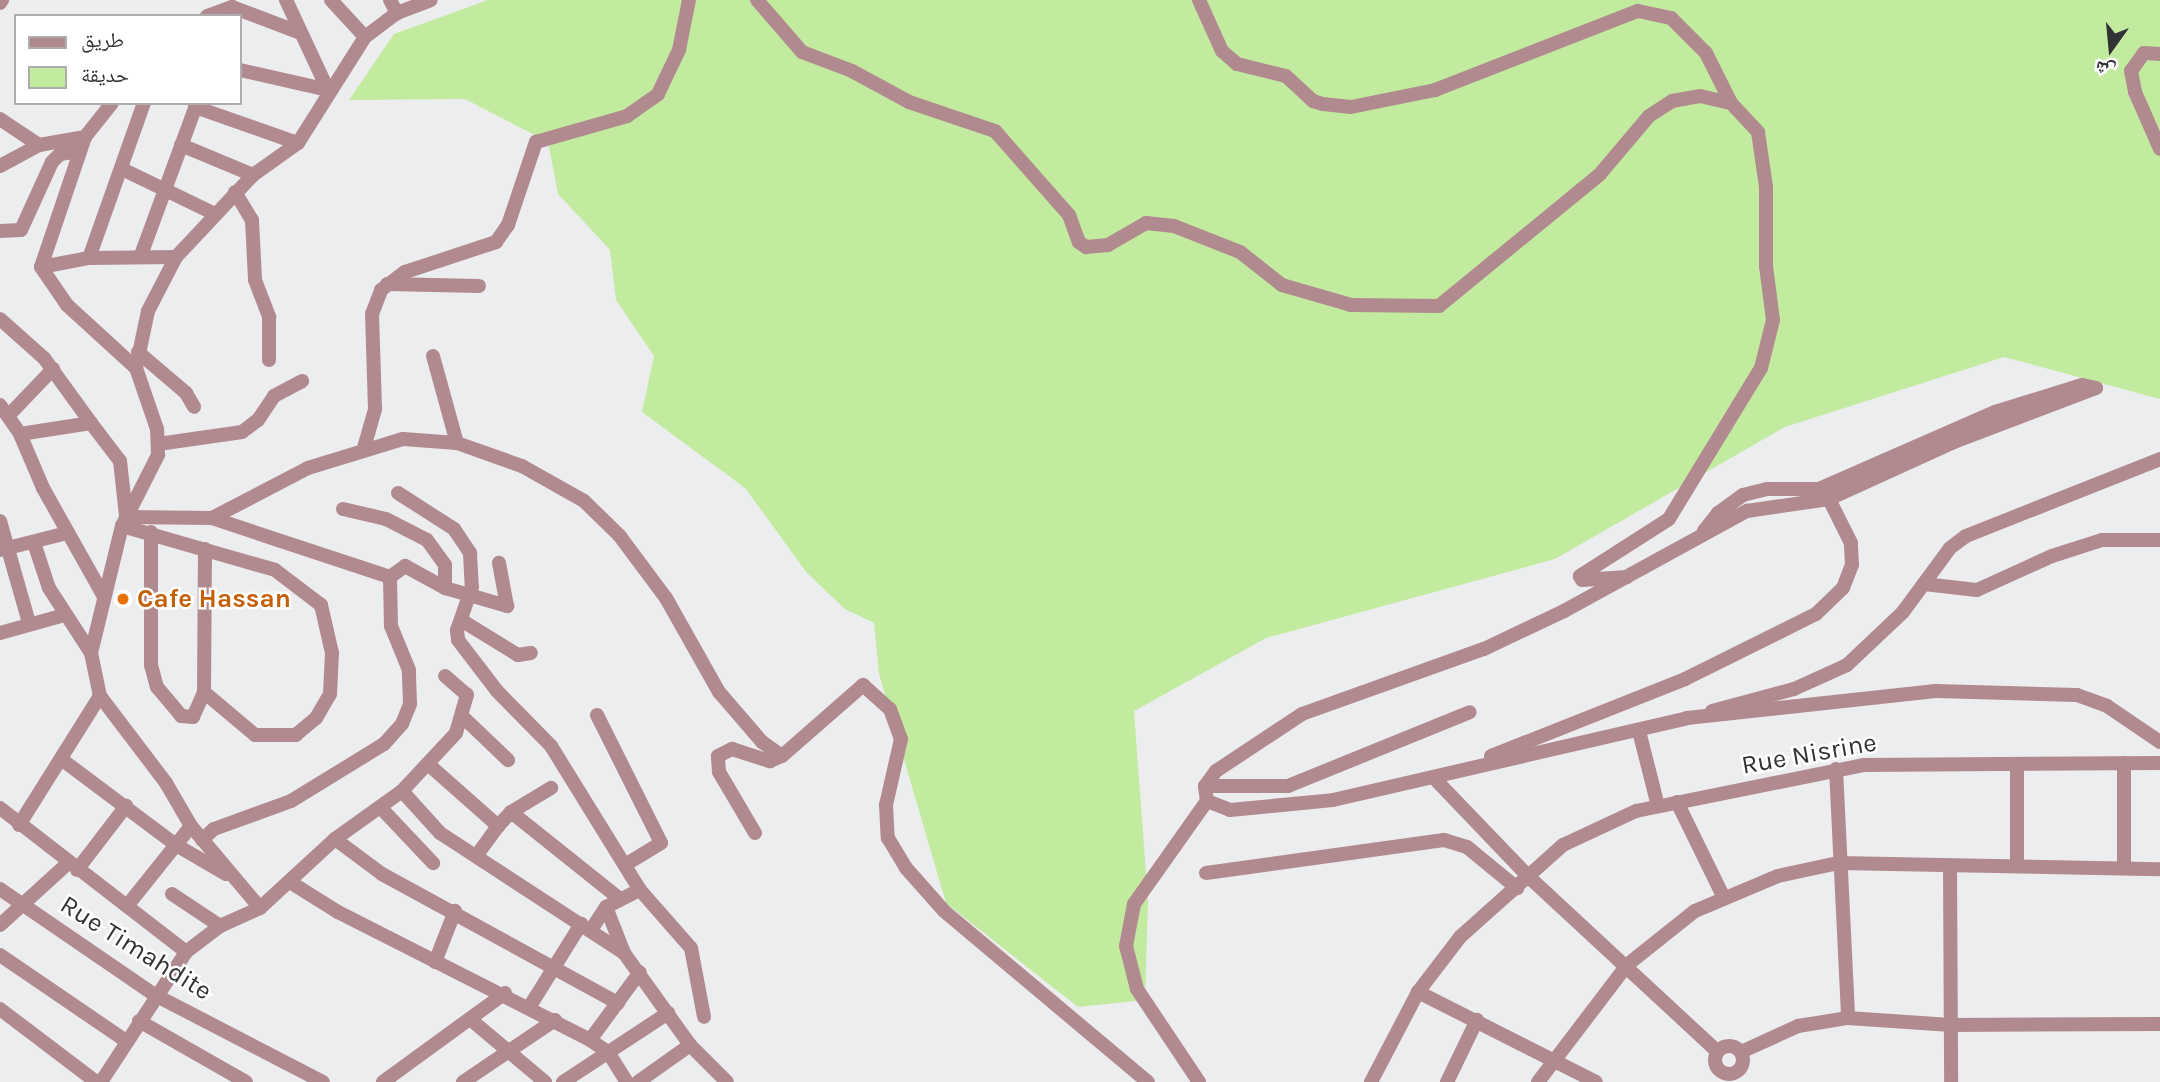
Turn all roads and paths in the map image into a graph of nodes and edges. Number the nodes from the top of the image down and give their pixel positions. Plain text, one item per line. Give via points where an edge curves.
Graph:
1 (286, 0) edge
2 (331, 0) edge
3 (431, 0) edge
4 (688, 0) edge
5 (757, 0) edge
6 (1199, 0) edge
7 (233, 3) edge
8 (393, 6) edge
9 (211, 14) edge
10 (298, 32) junction
11 (365, 37) junction
12 (2160, 54) edge
13 (242, 70) edge
14 (328, 90) junction
15 (1731, 103) junction
16 (111, 105) edge
17 (143, 105) edge
18 (196, 105) edge
19 (0, 119) edge
20 (298, 143) junction
21 (82, 144) junction
22 (39, 145) junction
23 (181, 145) junction
24 (2160, 149) edge
25 (0, 166) edge
26 (122, 169) junction
27 (253, 176) junction
28 (164, 190) junction
29 (235, 192) junction
30 (213, 213) junction
31 (0, 231) edge
32 (141, 255) junction
33 (176, 257) junction
34 (89, 258) junction
35 (41, 267) junction
36 (387, 284) junction
37 (479, 286) dead end
38 (0, 319) edge
39 (138, 352) junction
40 (433, 356) dead end
41 (269, 360) dead end
42 (136, 368) junction
43 (53, 369) junction
44 (302, 381) dead end
45 (194, 407) dead end
46 (5, 410) edge
47 (91, 423) junction
48 (20, 434) junction
49 (457, 443) junction
50 (158, 444) junction
51 (364, 448) junction
52 (2160, 459) edge
53 (398, 493) dead end
54 (1829, 499) junction
55 (343, 509) dead end
56 (212, 518) junction
57 (0, 521) edge
58 (124, 522) junction
59 (1704, 531) junction
60 (151, 532) junction
61 (67, 533) junction
62 (2160, 540) edge
63 (34, 542) junction
64 (3, 549) edge
65 (205, 549) junction
66 (499, 563) dead end
67 (390, 577) junction
68 (1627, 577) junction
69 (1924, 584) junction
70 (445, 588) junction
71 (103, 595) junction
72 (469, 597) junction
73 (65, 615) junction
74 (461, 620) junction
75 (29, 623) junction
76 (0, 632) edge
77 (91, 653) junction
78 (531, 653) dead end
79 (445, 676) dead end
80 (204, 692) junction
81 (100, 696) junction
82 (1470, 712) dead end
83 (597, 715) dead end
84 (464, 718) junction
85 (1687, 718) junction
86 (1639, 731) junction
87 (2160, 742) edge
88 (782, 756) junction
89 (61, 759) junction
90 (508, 760) dead end
91 (2124, 763) junction
92 (2160, 763) edge
93 (428, 764) junction
94 (2017, 764) junction
95 (1836, 769) junction
96 (1454, 770) junction
97 (1433, 777) junction
98 (1205, 786) junction
99 (551, 788) dead end
100 (402, 791) junction
101 (1207, 801) junction
102 (1677, 802) junction
103 (126, 806) junction
104 (1658, 806) junction
105 (0, 807) edge
106 (381, 808) junction
107 (511, 812) junction
108 (19, 825) junction
109 (191, 826) junction
110 (498, 826) junction
111 (755, 833) dead end
112 (335, 839) junction
113 (202, 840) junction
114 (176, 845) junction
115 (477, 855) junction
116 (433, 863) dead end
117 (1838, 863) junction
118 (625, 865) junction
119 (1950, 866) junction
120 (2018, 866) junction
121 (72, 867) junction
122 (2124, 868) junction
123 (2160, 869) edge
124 (1206, 873) dead end
125 (231, 876) junction
126 (1530, 878) junction
127 (290, 882) junction
128 (1517, 888) junction
129 (0, 889) edge
130 (640, 890) junction
131 (172, 894) dead end
132 (1724, 898) junction
133 (621, 899) junction
134 (25, 906) junction
135 (127, 906) junction
136 (606, 907) junction
137 (260, 908) junction
138 (454, 911) junction
139 (0, 925) edge
140 (219, 926) junction
141 (586, 928) junction
142 (186, 952) junction
143 (624, 953) junction
144 (0, 954) edge
145 (435, 962) junction
146 (552, 964) junction
147 (1628, 965) junction
148 (640, 972) junction
149 (1418, 992) junction
150 (505, 993) junction
151 (155, 995) junction
152 (618, 1003) junction
153 (530, 1006) junction
154 (0, 1009) edge
155 (668, 1013) junction
156 (704, 1017) dead end
157 (1847, 1018) junction
158 (470, 1019) junction
159 (555, 1020) junction
160 (1477, 1020) junction
161 (139, 1021) junction
162 (2160, 1024) edge
163 (1951, 1025) junction
164 (590, 1040) junction
165 (126, 1041) junction
166 (690, 1045) junction
167 (509, 1051) junction
168 (1717, 1051) junction
169 (608, 1052) junction
170 (1741, 1052) junction
171 (1555, 1057) junction
172 (1717, 1077) edge
173 (1741, 1077) edge
174 (96, 1082) edge
175 (101, 1082) edge
176 (246, 1082) edge
177 (323, 1082) edge
178 (383, 1082) edge
179 (463, 1082) edge
180 (545, 1082) edge
181 (563, 1082) edge
182 (627, 1082) edge
183 (638, 1082) edge
184 (727, 1082) edge
185 (1148, 1082) edge
186 (1199, 1082) edge
187 (1371, 1082) edge
188 (1447, 1082) edge
189 (1538, 1082) edge
190 (1596, 1082) edge
191 (1951, 1082) edge

1 - 10 street
2 - 11 street
3 - 8 street
4 - 36 street via 679,50 659,94 627,116 536,142 508,225 496,242 405,272
5 - 15 street via 802,52 852,71 909,102 995,131 1069,215 1079,242 1086,247 1108,245 1146,223 1174,226 1240,252 1282,285 1351,305 1439,306 1600,174 1649,116 1672,101 1700,96
6 - 15 street via 1222,51 1237,64 1286,76 1313,102 1323,104 1351,107 1435,90 1638,11 1671,18 1706,54
7 - 9 street
7 - 10 street
8 - 11 street
10 - 14 street
11 - 14 street
12 - 24 street via 2144,53 2131,71 2135,92
13 - 14 street
14 - 20 street via 316,121
15 - 68 street via 1758,132 1766,187 1766,266 1773,320 1761,368 1669,519 1580,576 1582,580
16 - 21 street
17 - 26 street
18 - 20 street
18 - 23 street
19 - 22 street
20 - 27 street
21 - 22 street
21 - 31 street via 51,162 21,230
21 - 35 street
22 - 25 street
23 - 27 street
23 - 28 street
26 - 28 street
26 - 34 street
27 - 29 street
28 - 30 street
28 - 32 street
29 - 30 street
29 - 41 street via 252,220 255,280 269,317
30 - 33 street
32 - 33 street
32 - 34 street
33 - 39 street via 148,311
34 - 35 street
35 - 42 street via 67,305
36 - 37 street
36 - 51 street via 375,299 372,314 377,387
38 - 43 street
39 - 42 street
39 - 45 street via 186,393
40 - 49 street
42 - 50 street
43 - 46 street
43 - 47 street
44 - 50 street via 274,396 258,420 243,432
46 - 48 street
47 - 48 street
47 - 58 street via 120,461
48 - 61 street
49 - 51 street via 403,439
49 - 88 street via 522,466 584,501 619,535 666,598 719,692 762,742
50 - 58 street via 158,454
51 - 56 street via 307,468
52 - 69 street via 1977,530 1950,548
53 - 72 street via 454,529 465,545 470,553
54 - 59 street via 1762,507
54 - 59 street via 1954,442 2096,388 2082,385 2017,404 1819,489 1767,489 1743,495 1717,513
54 - 96 street via 1851,543 1852,565 1843,588 1816,614 1685,679
55 - 70 street via 386,519 427,540 445,565
56 - 58 street
56 - 67 street
57 - 64 street
58 - 60 street
58 - 71 street
59 - 68 street
60 - 65 street
60 - 80 street via 151,665 157,687 181,716 194,717
61 - 63 street
61 - 71 street
62 - 69 street via 2102,540 2052,556 1977,590
63 - 64 street
63 - 73 street via 49,587
64 - 75 street
65 - 80 street
65 - 80 street via 275,570 302,589 321,606 332,653 330,694 316,718 296,735 255,735
66 - 72 street via 507,606
67 - 70 street via 405,566
67 - 113 street via 391,626 409,670 410,704 402,724 384,744 291,801 214,830
68 - 98 street via 1484,649 1302,714 1216,771
69 - 85 street via 1896,620 1847,665 1794,689
70 - 72 street
71 - 77 street
72 - 74 street
73 - 75 street
73 - 77 street
74 - 78 street via 518,655
74 - 118 street via 458,640 497,691 551,746
75 - 76 street
77 - 81 street
79 - 84 street via 467,695
81 - 89 street
81 - 109 street via 166,783
82 - 98 street via 1287,786
83 - 118 street via 661,843
84 - 90 street
84 - 93 street
85 - 86 street
85 - 87 street via 1936,691 2038,691 2089,698
86 - 96 street
86 - 104 street
88 - 111 street via 770,761 732,749 718,756 719,772
88 - 185 street via 863,685 872,693 898,721 901,739 886,806 888,838 906,868 944,911
89 - 103 street
89 - 108 street
91 - 92 street, Rue Nisrine
91 - 94 street, Rue Nisrine
91 - 122 street
93 - 100 street
93 - 110 street
94 - 95 street, Rue Nisrine
94 - 120 street
95 - 102 street, Rue Nisrine
95 - 117 street
96 - 97 street
97 - 101 street via 1333,800 1230,810
97 - 126 street
98 - 101 street
99 - 107 street
100 - 106 street
100 - 115 street via 440,833
101 - 186 street via 1134,904 1126,946 1138,989
102 - 104 street, Rue Nisrine
102 - 132 street
103 - 114 street
103 - 121 street
104 - 126 street, Rue Nisrine via 1636,811 1563,845
105 - 108 street
106 - 112 street
106 - 116 street
107 - 110 street
107 - 133 street
108 - 121 street
109 - 113 street
109 - 114 street
110 - 115 street
112 - 127 street
112 - 138 street via 382,874
113 - 125 street
114 - 125 street
114 - 135 street
115 - 141 street
117 - 119 street
117 - 132 street via 1790,872
117 - 157 street
118 - 130 street
119 - 120 street
119 - 163 street
120 - 122 street
121 - 134 street
121 - 135 street
122 - 123 street
124 - 128 street via 1444,840 1467,847
125 - 137 street
126 - 128 street, Rue Nisrine
126 - 147 street
127 - 137 street
127 - 145 street
128 - 149 street, Rue Nisrine via 1460,937
129 - 134 street, Rue Timahdite
130 - 133 street
130 - 156 street via 691,948
131 - 140 street
132 - 147 street via 1695,911
133 - 136 street
134 - 139 street
134 - 151 street, Rue Timahdite
135 - 142 street
136 - 141 street
136 - 143 street
137 - 140 street
138 - 145 street
138 - 146 street
140 - 142 street
141 - 143 street
141 - 146 street
142 - 151 street
143 - 148 street
144 - 165 street
145 - 150 street
146 - 152 street
146 - 153 street
147 - 168 street
147 - 171 street
148 - 152 street
148 - 155 street
149 - 160 street
149 - 187 street, Rue Nisrine
150 - 153 street
150 - 158 street
151 - 161 street
151 - 177 street, Rue Timahdite
152 - 164 street
153 - 159 street
154 - 174 street
155 - 166 street
155 - 169 street
157 - 163 street
157 - 170 street via 1798,1026
158 - 167 street
158 - 178 street
159 - 164 street
159 - 167 street
160 - 171 street
160 - 188 street
161 - 165 street
161 - 176 street
162 - 163 street
163 - 191 street
164 - 169 street
165 - 175 street
166 - 183 street
166 - 184 street
167 - 179 street
167 - 180 street
168 - 170 street via 1732,1045
168 - 172 street
169 - 181 street
169 - 182 street
170 - 173 street
171 - 189 street
171 - 190 street
172 - 173 street

